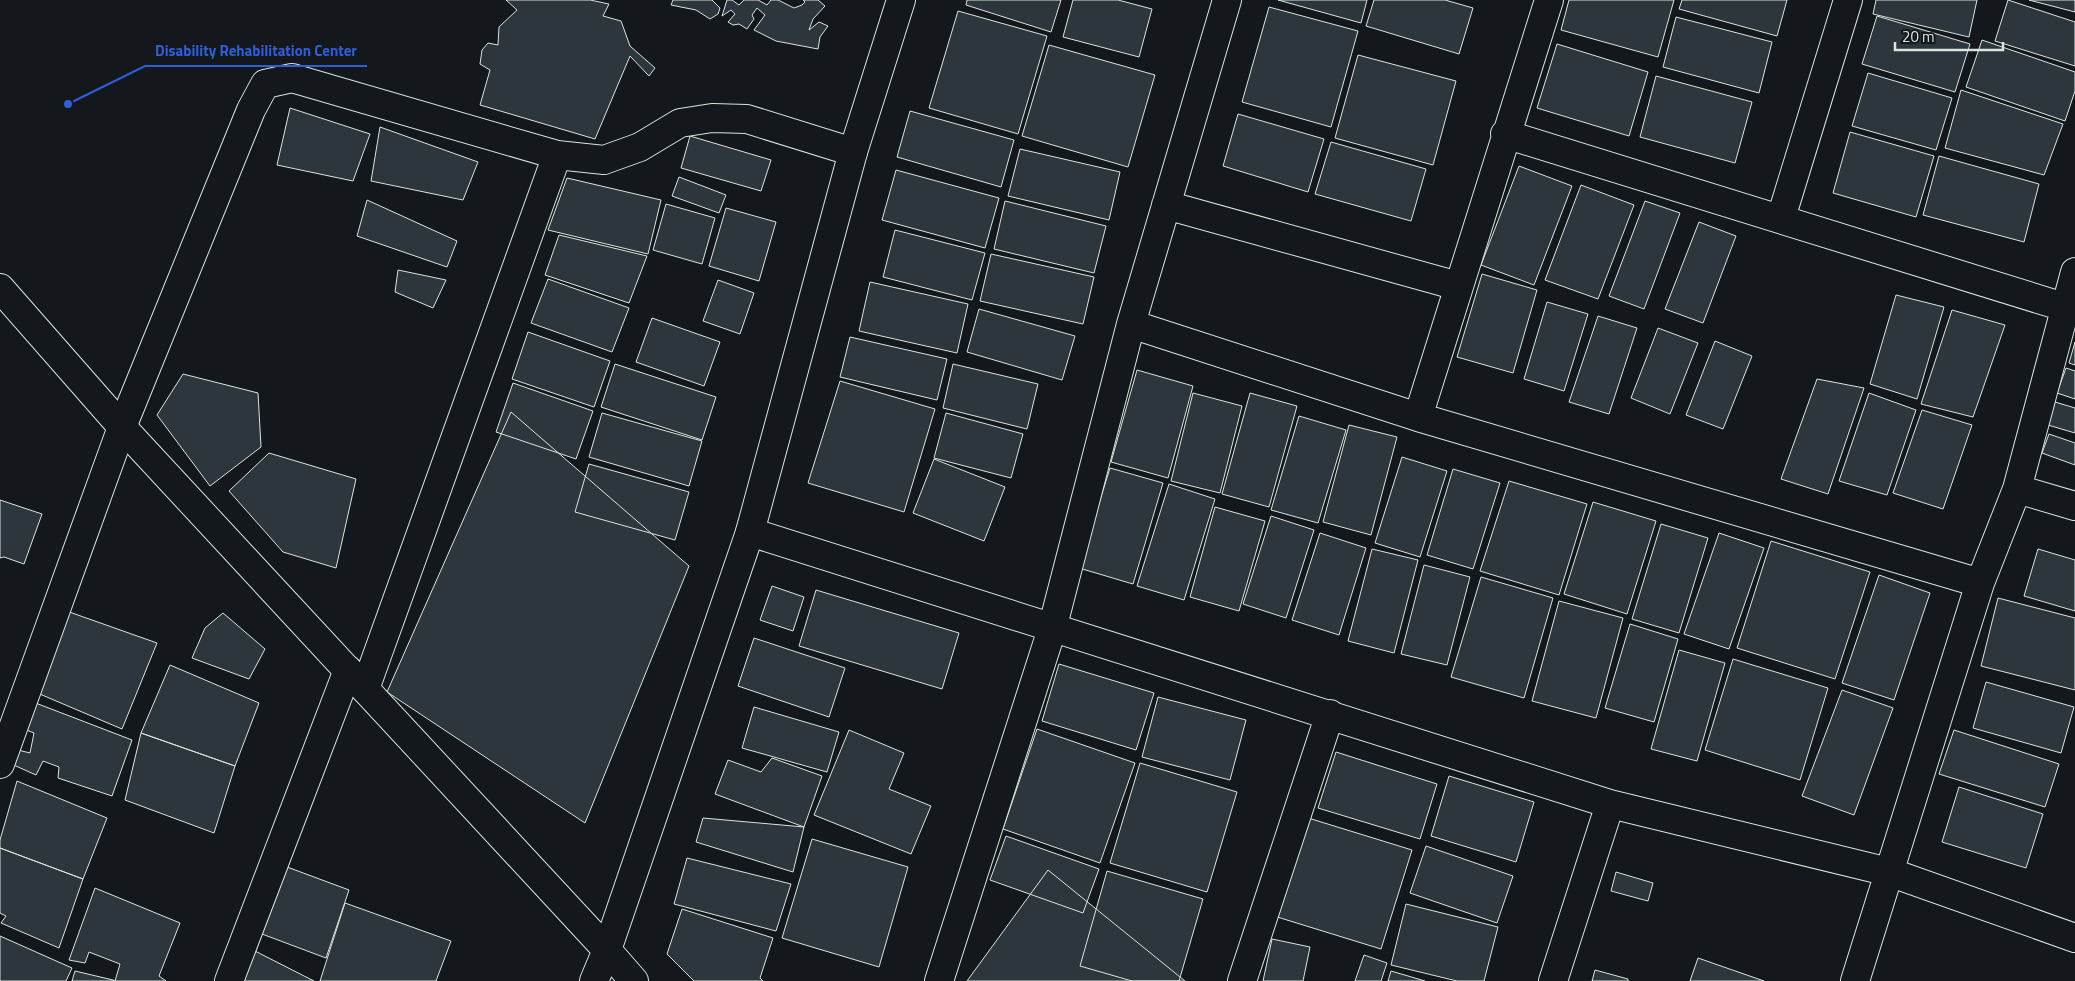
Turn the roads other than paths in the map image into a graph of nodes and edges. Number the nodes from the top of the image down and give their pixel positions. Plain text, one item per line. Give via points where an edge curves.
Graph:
1 (901, 0) edge
2 (1227, 0) edge
3 (1549, 0) edge
4 (1848, 0) edge
5 (1505, 134) junction
6 (853, 152) junction
7 (557, 155) junction
8 (1166, 205) junction
9 (1781, 218) junction
10 (2075, 272) edge
11 (1458, 286) junction
12 (0, 288) edge
13 (2064, 306) junction
14 (1131, 324) junction
15 (1418, 416) junction
16 (122, 427) junction
17 (2017, 489) junction
18 (2075, 506) edge
19 (750, 532) junction
20 (1980, 583) junction
21 (1052, 629) junction
22 (357, 680) junction
23 (1330, 714) junction
24 (0, 764) edge
25 (1610, 804) junction
26 (1889, 872) junction
27 (2075, 938) edge
28 (607, 950) junction
29 (229, 981) edge
30 (594, 981) edge
31 (634, 981) edge
32 (939, 981) edge
33 (1242, 981) edge
34 (1553, 981) edge
35 (1855, 981) edge

1 - 6 street
2 - 8 street
3 - 5 street
4 - 9 street
5 - 9 street
5 - 11 street
6 - 7 street via 747,119 712,118 680,122 640,147 604,160
6 - 19 street
7 - 16 street via 292,78 266,84 251,110
7 - 22 street
8 - 11 street
8 - 14 street
9 - 13 street
10 - 13 street
11 - 15 street
12 - 16 street
13 - 17 street
14 - 15 street
14 - 21 street
15 - 20 street
16 - 22 street
16 - 24 street
17 - 18 street
17 - 20 street
19 - 21 street
19 - 28 street
20 - 26 street
21 - 23 street
21 - 32 street
22 - 28 street
22 - 29 street
23 - 25 street
23 - 33 street
25 - 26 street
25 - 34 street
26 - 27 street
26 - 35 street
28 - 30 street
28 - 31 street

